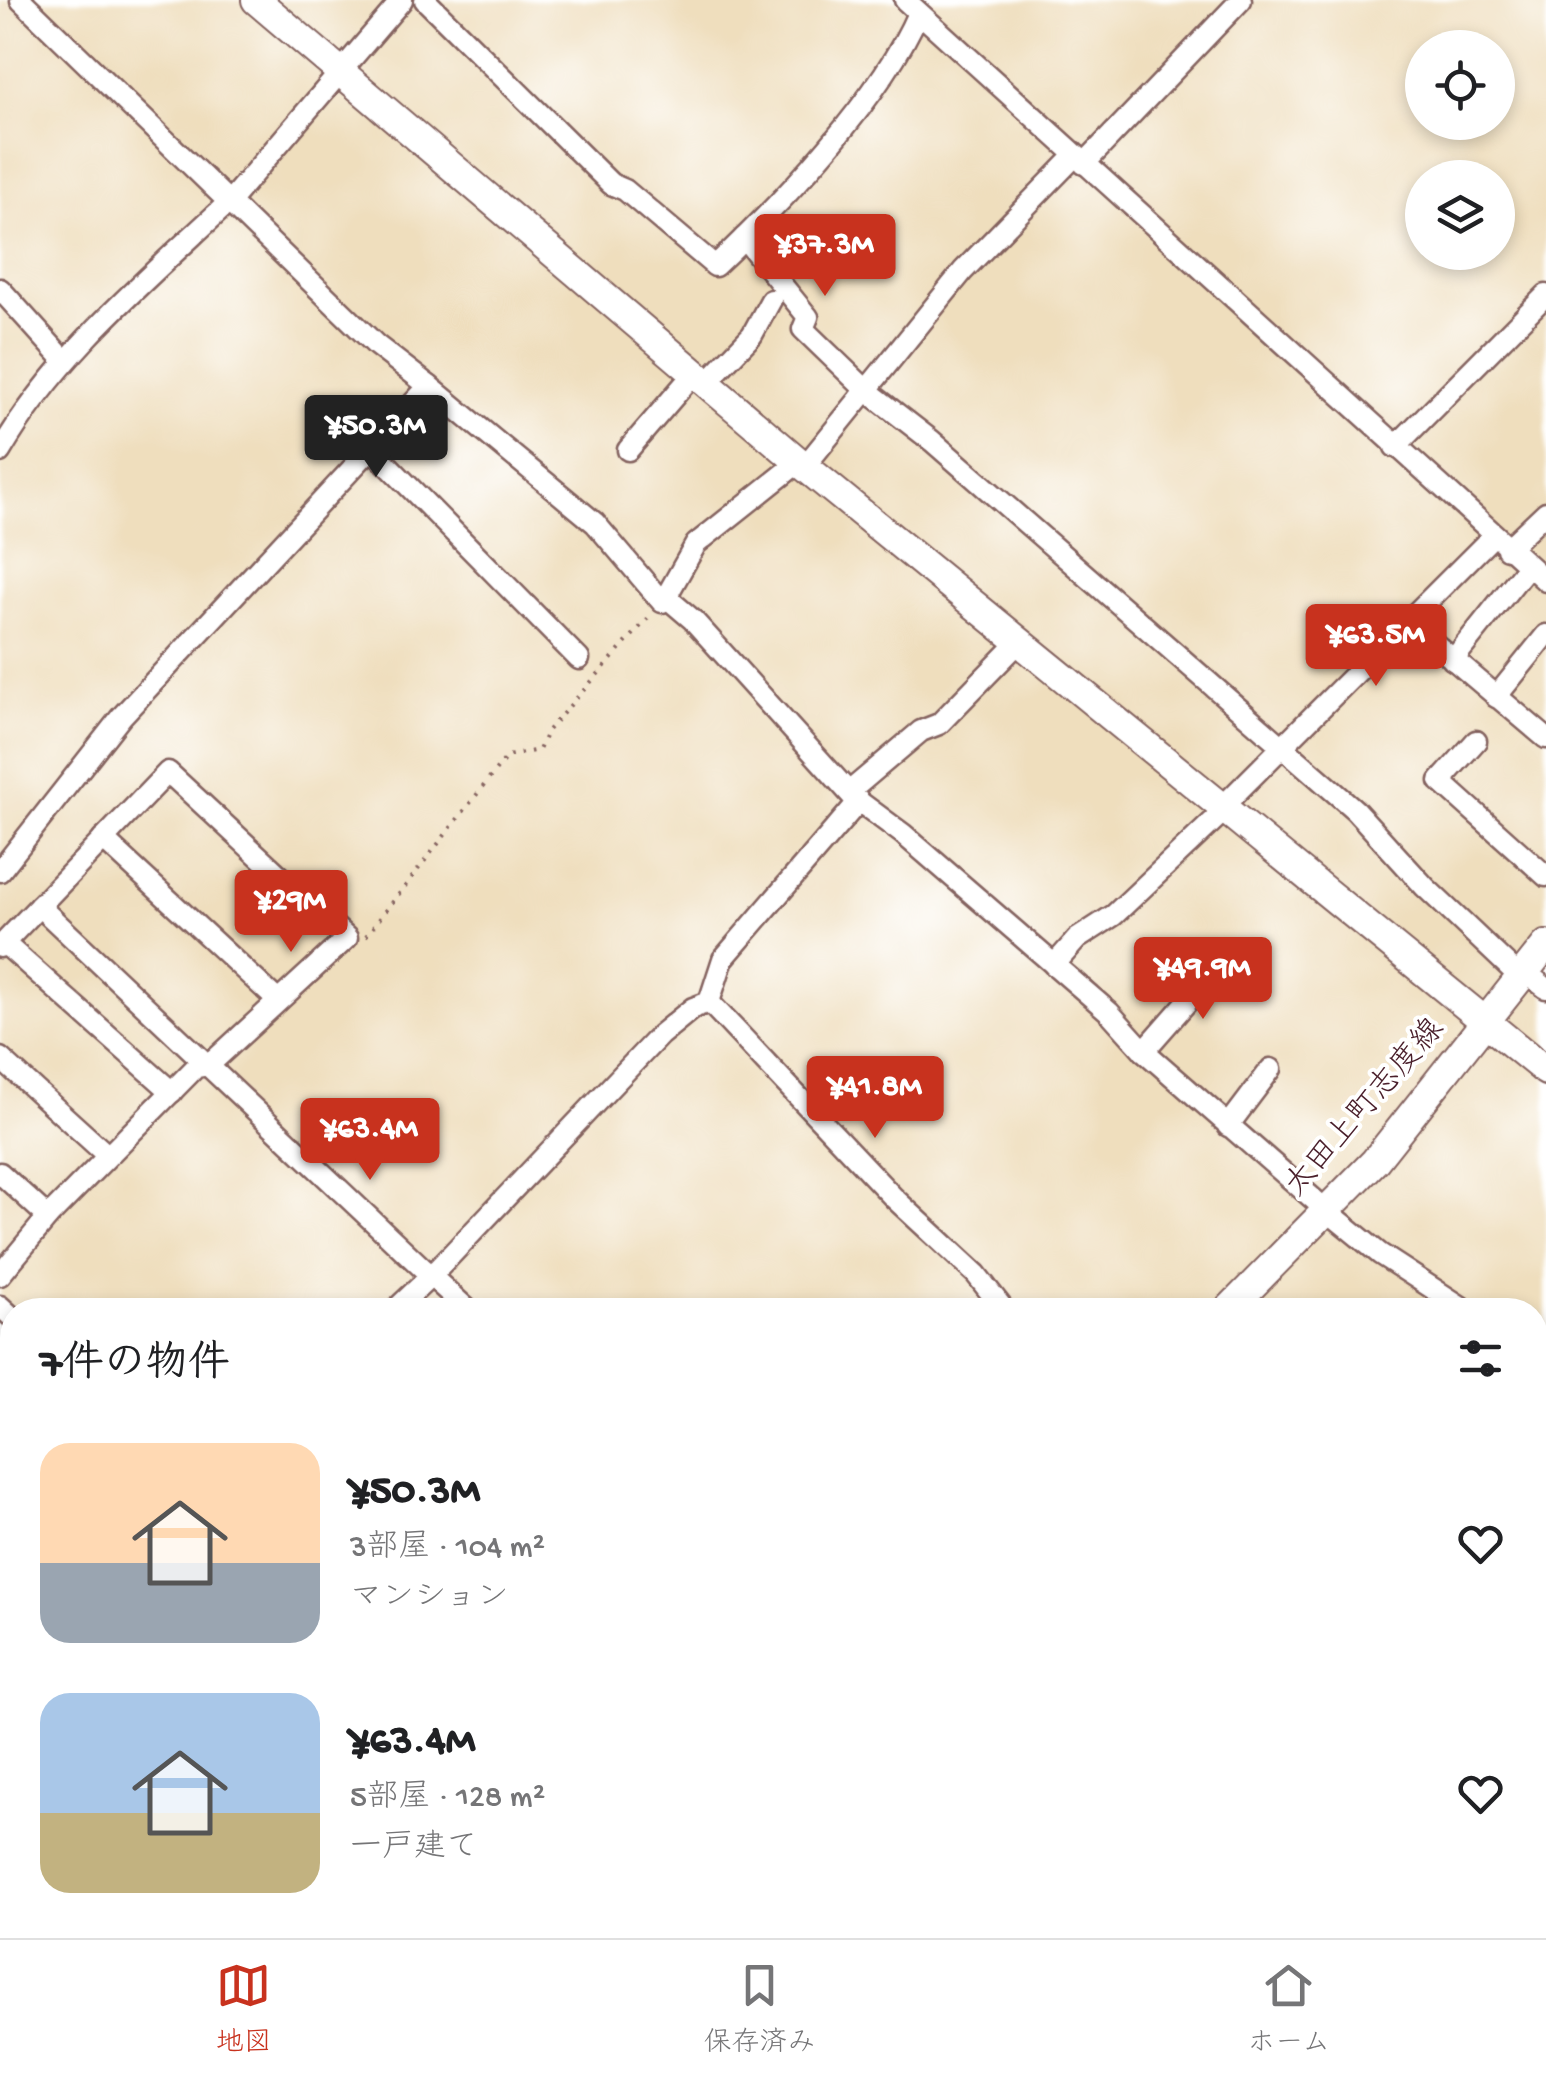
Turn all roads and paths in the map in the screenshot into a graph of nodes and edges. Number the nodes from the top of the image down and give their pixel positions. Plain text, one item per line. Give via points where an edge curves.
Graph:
1 (20, 0) edge
2 (256, 0) edge
3 (402, 0) edge
4 (425, 0) edge
5 (1241, 0) edge
6 (911, 6) edge
7 (338, 70) junction
8 (1079, 160) junction
9 (229, 202) junction
10 (744, 238) junction
11 (0, 289) edge
12 (1546, 295) edge
13 (771, 300) dead end
14 (65, 361) junction
15 (701, 377) junction
16 (430, 386) junction
17 (866, 390) junction
18 (1395, 447) junction
19 (371, 448) junction
20 (628, 450) dead end
21 (0, 452) edge
22 (802, 464) junction
23 (1546, 512) edge
24 (1500, 542) junction
25 (1528, 566) junction
26 (1546, 581) edge
27 (662, 602) joint
28 (1408, 622) junction
29 (1546, 635) edge
30 (1020, 642) junction
31 (579, 660) dead end
32 (1453, 660) junction
33 (1496, 696) junction
34 (1546, 738) edge
35 (1476, 741) dead end
36 (1280, 748) junction
37 (854, 796) junction
38 (1224, 807) junction
39 (103, 839) junction
40 (5, 856) edge
41 (1546, 876) edge
42 (39, 906) junction
43 (364, 938) dead end
44 (2, 945) edge
45 (1546, 945) edge
46 (1223, 961) dead end
47 (1054, 965) junction
48 (1531, 979) edge
49 (278, 1001) junction
50 (709, 1002) junction
51 (1486, 1023) junction
52 (1144, 1050) junction
53 (0, 1058) edge
54 (209, 1065) junction
55 (1271, 1069) dead end
56 (1546, 1071) edge
57 (172, 1092) junction
58 (1228, 1126) junction
59 (107, 1155) junction
60 (0, 1173) edge
61 (1326, 1210) junction
62 (48, 1217) junction
63 (0, 1274) edge
64 (431, 1276) junction
65 (408, 1298) edge
66 (455, 1298) edge
67 (995, 1298) edge
68 (1240, 1298) edge
69 (1448, 1298) edge

1 - 9 street
2 - 7 street
3 - 7 street
4 - 10 street via 611,184 715,266
5 - 8 street
6 - 8 street
6 - 10 street via 889,72
7 - 9 street
7 - 15 street
8 - 17 street via 963,271
8 - 18 street
9 - 14 street
9 - 16 street via 376,345
10 - 17 street via 808,317 803,329
11 - 14 street
12 - 18 street
13 - 15 street via 752,335
14 - 21 street via 30,400
15 - 20 street
15 - 22 street
16 - 19 street
16 - 27 street via 595,524
17 - 22 street
17 - 36 street
18 - 24 street
19 - 31 street
19 - 40 street via 122,718
22 - 30 street
22 - 37 street via 696,544 666,598
23 - 24 street
24 - 25 street
24 - 28 street
25 - 26 street
25 - 32 street
27 - 43 path via 548,730 539,750 507,756
28 - 32 street
28 - 36 street
29 - 33 street
30 - 37 street via 939,724 920,731
30 - 38 street
32 - 33 street
33 - 34 street
35 - 41 street via 1440,781
36 - 38 street
36 - 48 street
37 - 47 street
37 - 50 street via 723,959
38 - 47 street
38 - 51 street
39 - 42 street
39 - 49 street
39 - 49 street via 168,772 347,938
42 - 44 street
42 - 54 street
44 - 57 street
45 - 48 street, 太田上町志度線
46 - 52 street
47 - 52 street
48 - 51 street, 太田上町志度線
49 - 54 street
50 - 64 street via 660,1035
50 - 67 street
51 - 56 street
51 - 61 street, 太田上町志度線
52 - 58 street
53 - 59 street
54 - 57 street via 196,1067
54 - 64 street
55 - 58 street
57 - 59 street
58 - 61 street
59 - 62 street
60 - 62 street
61 - 68 street, 太田上町志度線
61 - 69 street
62 - 63 street
64 - 65 street
64 - 66 street

